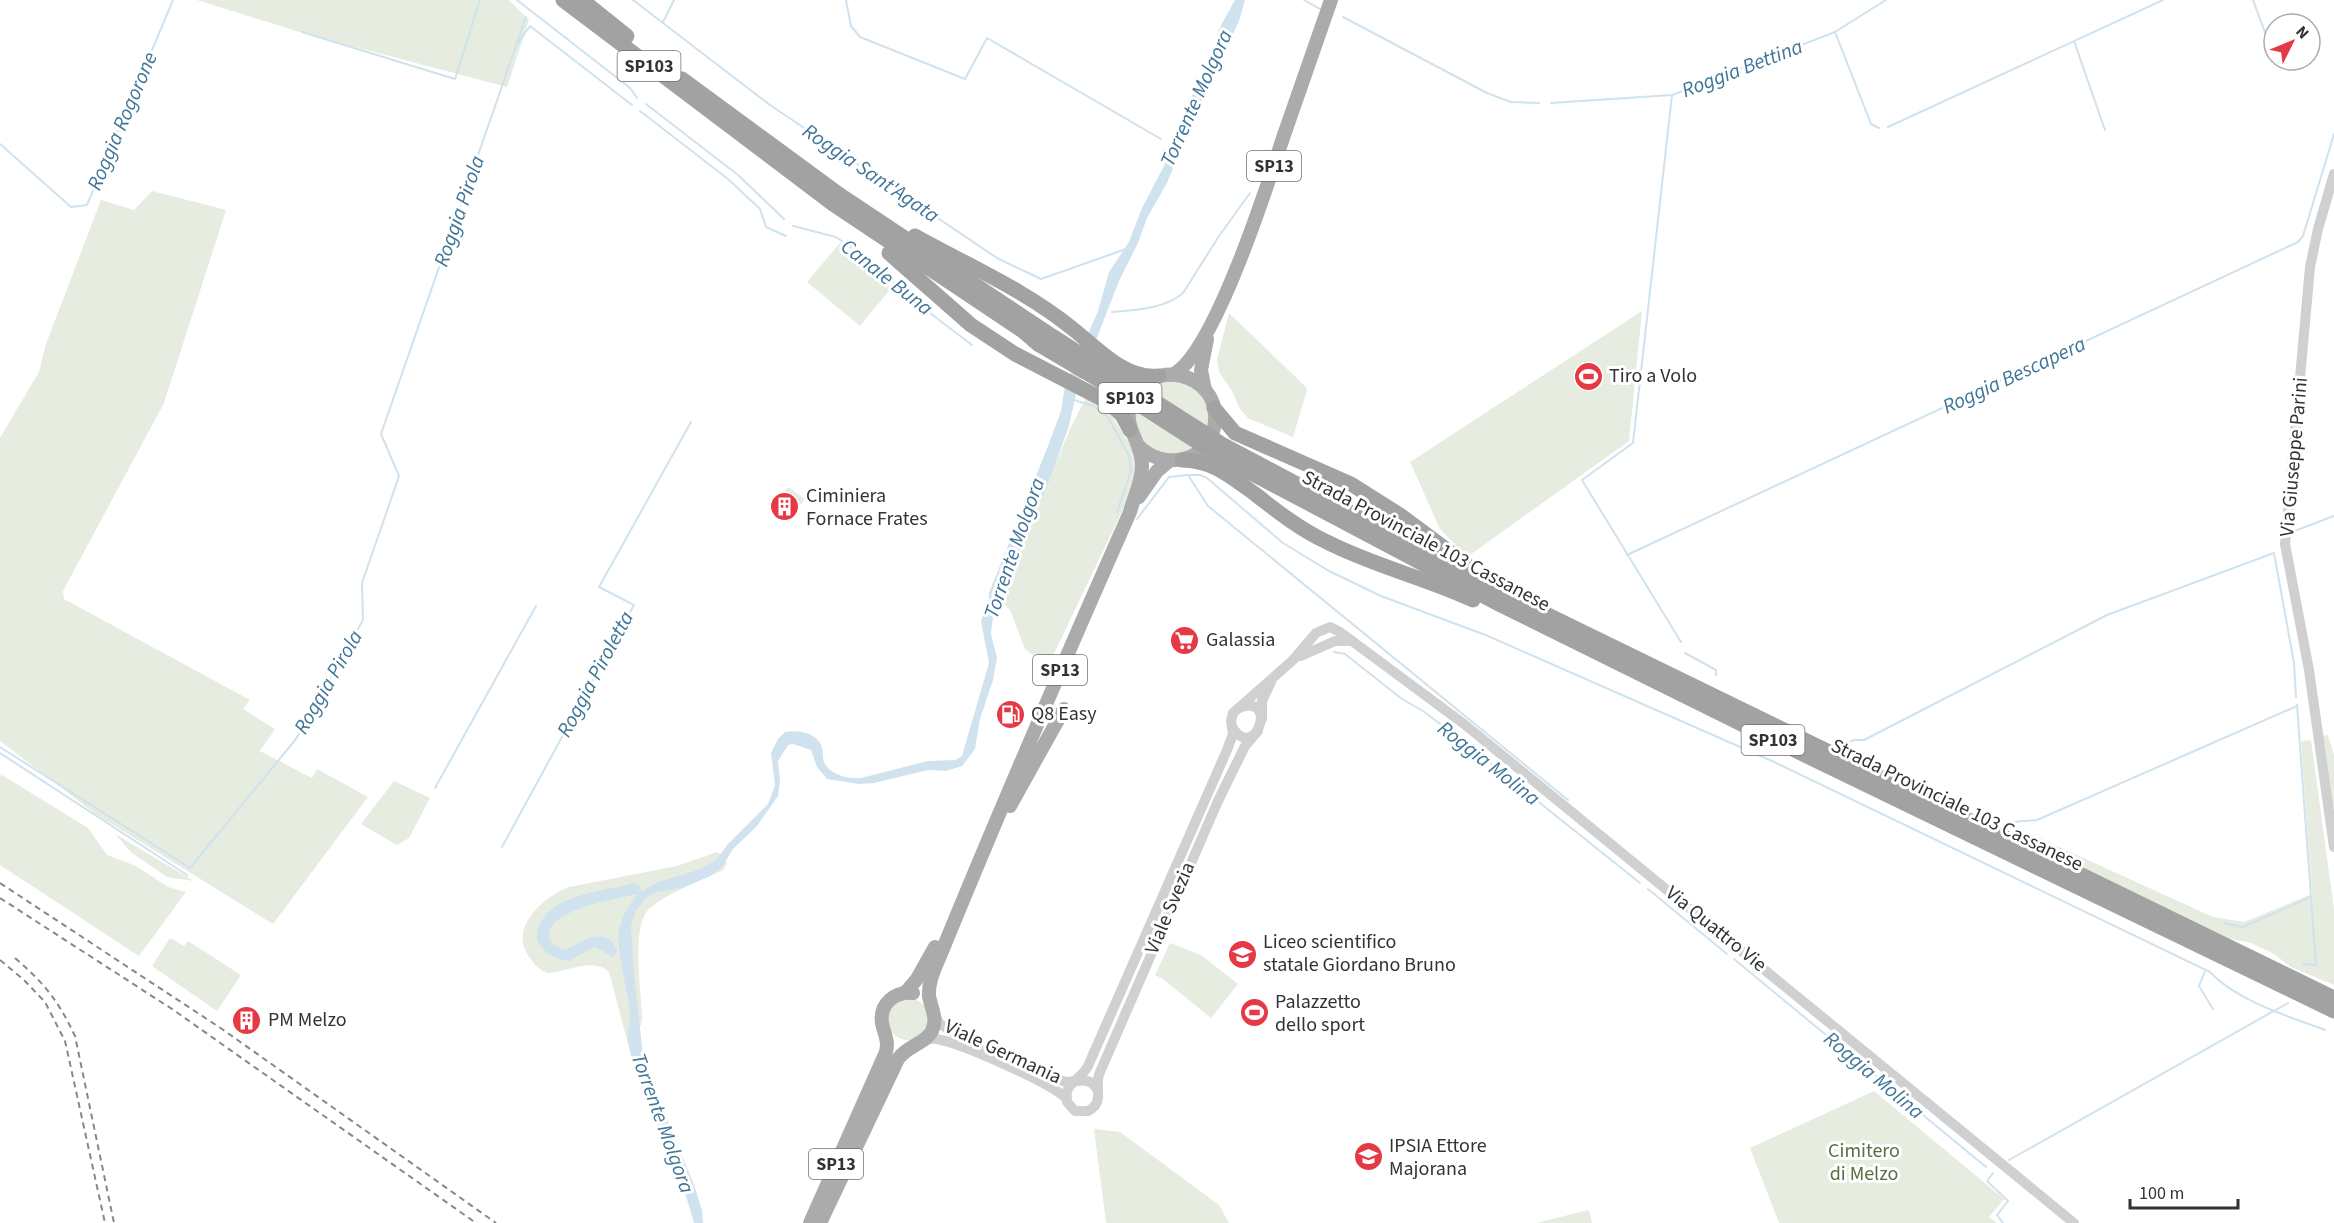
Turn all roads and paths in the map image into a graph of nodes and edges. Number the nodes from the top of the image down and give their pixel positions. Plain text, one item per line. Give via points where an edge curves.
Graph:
1 (563, 0) edge
2 (582, 0) edge
3 (1331, 0) edge
4 (733, 116) junction
5 (736, 133) junction
6 (2334, 174) edge
7 (1210, 328) junction
8 (1042, 338) junction
9 (1166, 375) junction
10 (1206, 390) junction
11 (1214, 408) junction
12 (1134, 437) junction
13 (1222, 451) junction
14 (1175, 460) junction
15 (1130, 512) junction
16 (1354, 642) junction
17 (1293, 660) junction
18 (1650, 665) junction
19 (1274, 677) junction
20 (1064, 709) dead end
21 (1236, 709) junction
22 (1262, 719) junction
23 (1233, 727) junction
24 (1258, 731) junction
25 (1778, 742) junction
26 (992, 828) junction
27 (2334, 847) edge
28 (906, 992) junction
29 (2334, 998) edge
30 (933, 1011) junction
31 (2334, 1011) edge
32 (884, 1029) junction
33 (919, 1043) junction
34 (1076, 1081) junction
35 (1098, 1091) junction
36 (1066, 1099) junction
37 (810, 1223) edge
38 (820, 1223) edge
39 (2074, 1223) edge

1 - 5 highway, Strada Provinciale 103 Cassanese / SP103
2 - 4 highway, Strada Provinciale 103 Cassanese / SP103
3 - 7 main road, SP13 via 1244,248
4 - 8 highway, Strada Provinciale 103 Cassanese / SP103
4 - 9 highway, SP103 via 756,125 890,222 1022,293 1119,365 1135,374
5 - 8 highway, Strada Provinciale 103 Cassanese / SP103 via 843,211 1023,331
5 - 12 highway, SP103 via 892,256 965,321 1015,354 1113,405
6 - 27 street, Via Giuseppe Parini via 2309,275 2285,544 2309,670
7 - 9 main road, SP13 via 1187,362
7 - 10 main road, SP13 via 1201,365
8 - 13 highway, Strada Provinciale 103 Cassanese / SP103, bridge
9 - 10 main road via 1193,379
9 - 12 main road, SP13 via 1150,380 1136,393 1129,411
10 - 11 main road, SP13
11 - 14 main road, SP13 via 1211,436 1199,452
11 - 18 highway, SP103 via 1235,433 1351,484 1486,577
12 - 14 main road via 1151,456
12 - 15 main road, SP13 via 1142,468
13 - 18 highway, Strada Provinciale 103 Cassanese / SP103
13 - 25 highway, Strada Provinciale 103 Cassanese / SP103 via 1501,605
14 - 15 main road, SP13 via 1157,471
14 - 25 highway, SP103 via 1201,461 1220,469 1330,544 1479,602 1720,721
15 - 26 main road, SP13
16 - 17 street, Viale Svezia via 1337,640
16 - 17 street, Viale Svezia via 1326,627
16 - 39 street, Via Quattro Vie via 1500,754
17 - 19 street, Viale Svezia
18 - 29 highway, Strada Provinciale 103 Cassanese / SP103
19 - 21 street, Viale Svezia
19 - 22 street, Viale Svezia via 1263,698
20 - 26 main road via 1008,810
21 - 22 street via 1252,706
21 - 23 street, Viale Svezia via 1231,718
22 - 24 street, Viale Svezia
23 - 24 street via 1243,736
23 - 34 street, Viale Svezia via 1227,750 1142,948 1088,1066
24 - 35 street, Viale Svezia via 1245,746 1194,853 1098,1076
25 - 31 highway, Strada Provinciale 103 Cassanese / SP103
26 - 28 main road, SP13 via 930,956
26 - 30 main road, SP13 via 932,977 929,994
28 - 30 main road via 920,995
28 - 32 main road, SP13 via 894,996 886,1005
30 - 33 main road, SP13 via 933,1029
30 - 34 street, Viale Germania via 939,1023 958,1035 1065,1082
32 - 33 main road via 897,1042
32 - 37 main road, SP13 via 886,1052
33 - 36 street, Viale Germania via 935,1039 958,1045 1050,1086
33 - 38 main road, SP13 via 905,1050 896,1062
34 - 35 street via 1090,1081
34 - 36 street via 1068,1088
35 - 36 street via 1097,1104 1087,1112 1074,1110

